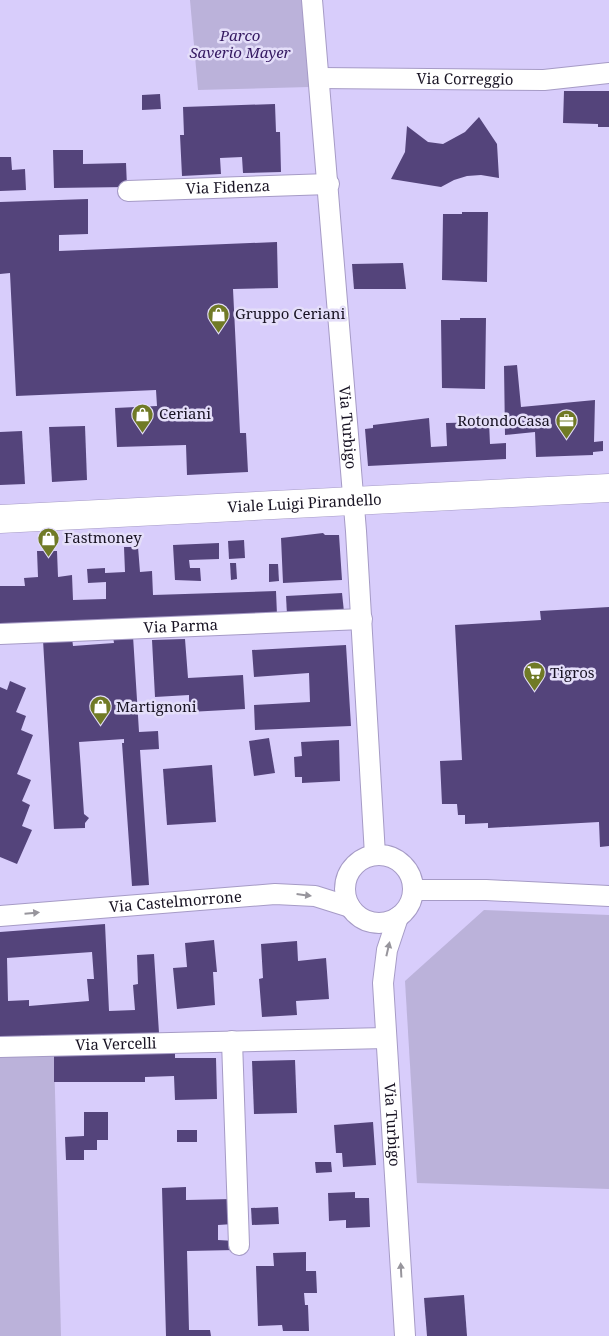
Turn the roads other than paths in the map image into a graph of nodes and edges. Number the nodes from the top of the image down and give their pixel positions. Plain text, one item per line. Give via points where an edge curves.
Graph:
1 (312, 0) edge
2 (609, 73) edge
3 (320, 78) junction
4 (329, 184) junction
5 (128, 191) dead end
6 (609, 488) edge
7 (353, 501) junction
8 (0, 519) edge
9 (362, 619) junction
10 (0, 634) edge
11 (375, 854) junction
12 (413, 890) junction
13 (609, 896) edge
14 (350, 907) junction
15 (0, 916) edge
16 (398, 917) junction
17 (386, 1038) junction
18 (232, 1041) junction
19 (0, 1047) edge
20 (239, 1244) dead end
21 (405, 1336) edge

1 - 3 street, Via Turbigo
2 - 3 street, Via Correggio via 544,80
3 - 4 street, Via Turbigo
4 - 5 street, Via Fidenza
4 - 7 street, Via Turbigo
6 - 7 main road, Viale Luigi Pirandello
7 - 8 main road, Viale Luigi Pirandello
7 - 9 street, Via Turbigo
9 - 10 street, Via Parma
9 - 11 street, Via Turbigo
11 - 12 street via 397,860 406,868
11 - 14 street via 354,864 348,874 345,896
12 - 13 street
12 - 16 street via 406,910
15 -> 14 street, Via Castelmorrone via 274,894 315,896
14 - 16 street via 367,921 378,923
17 -> 16 street, Via Turbigo via 384,965
17 - 18 street, Via Vercelli
21 -> 17 street, Via Turbigo
18 - 19 street, Via Vercelli
18 - 20 street

